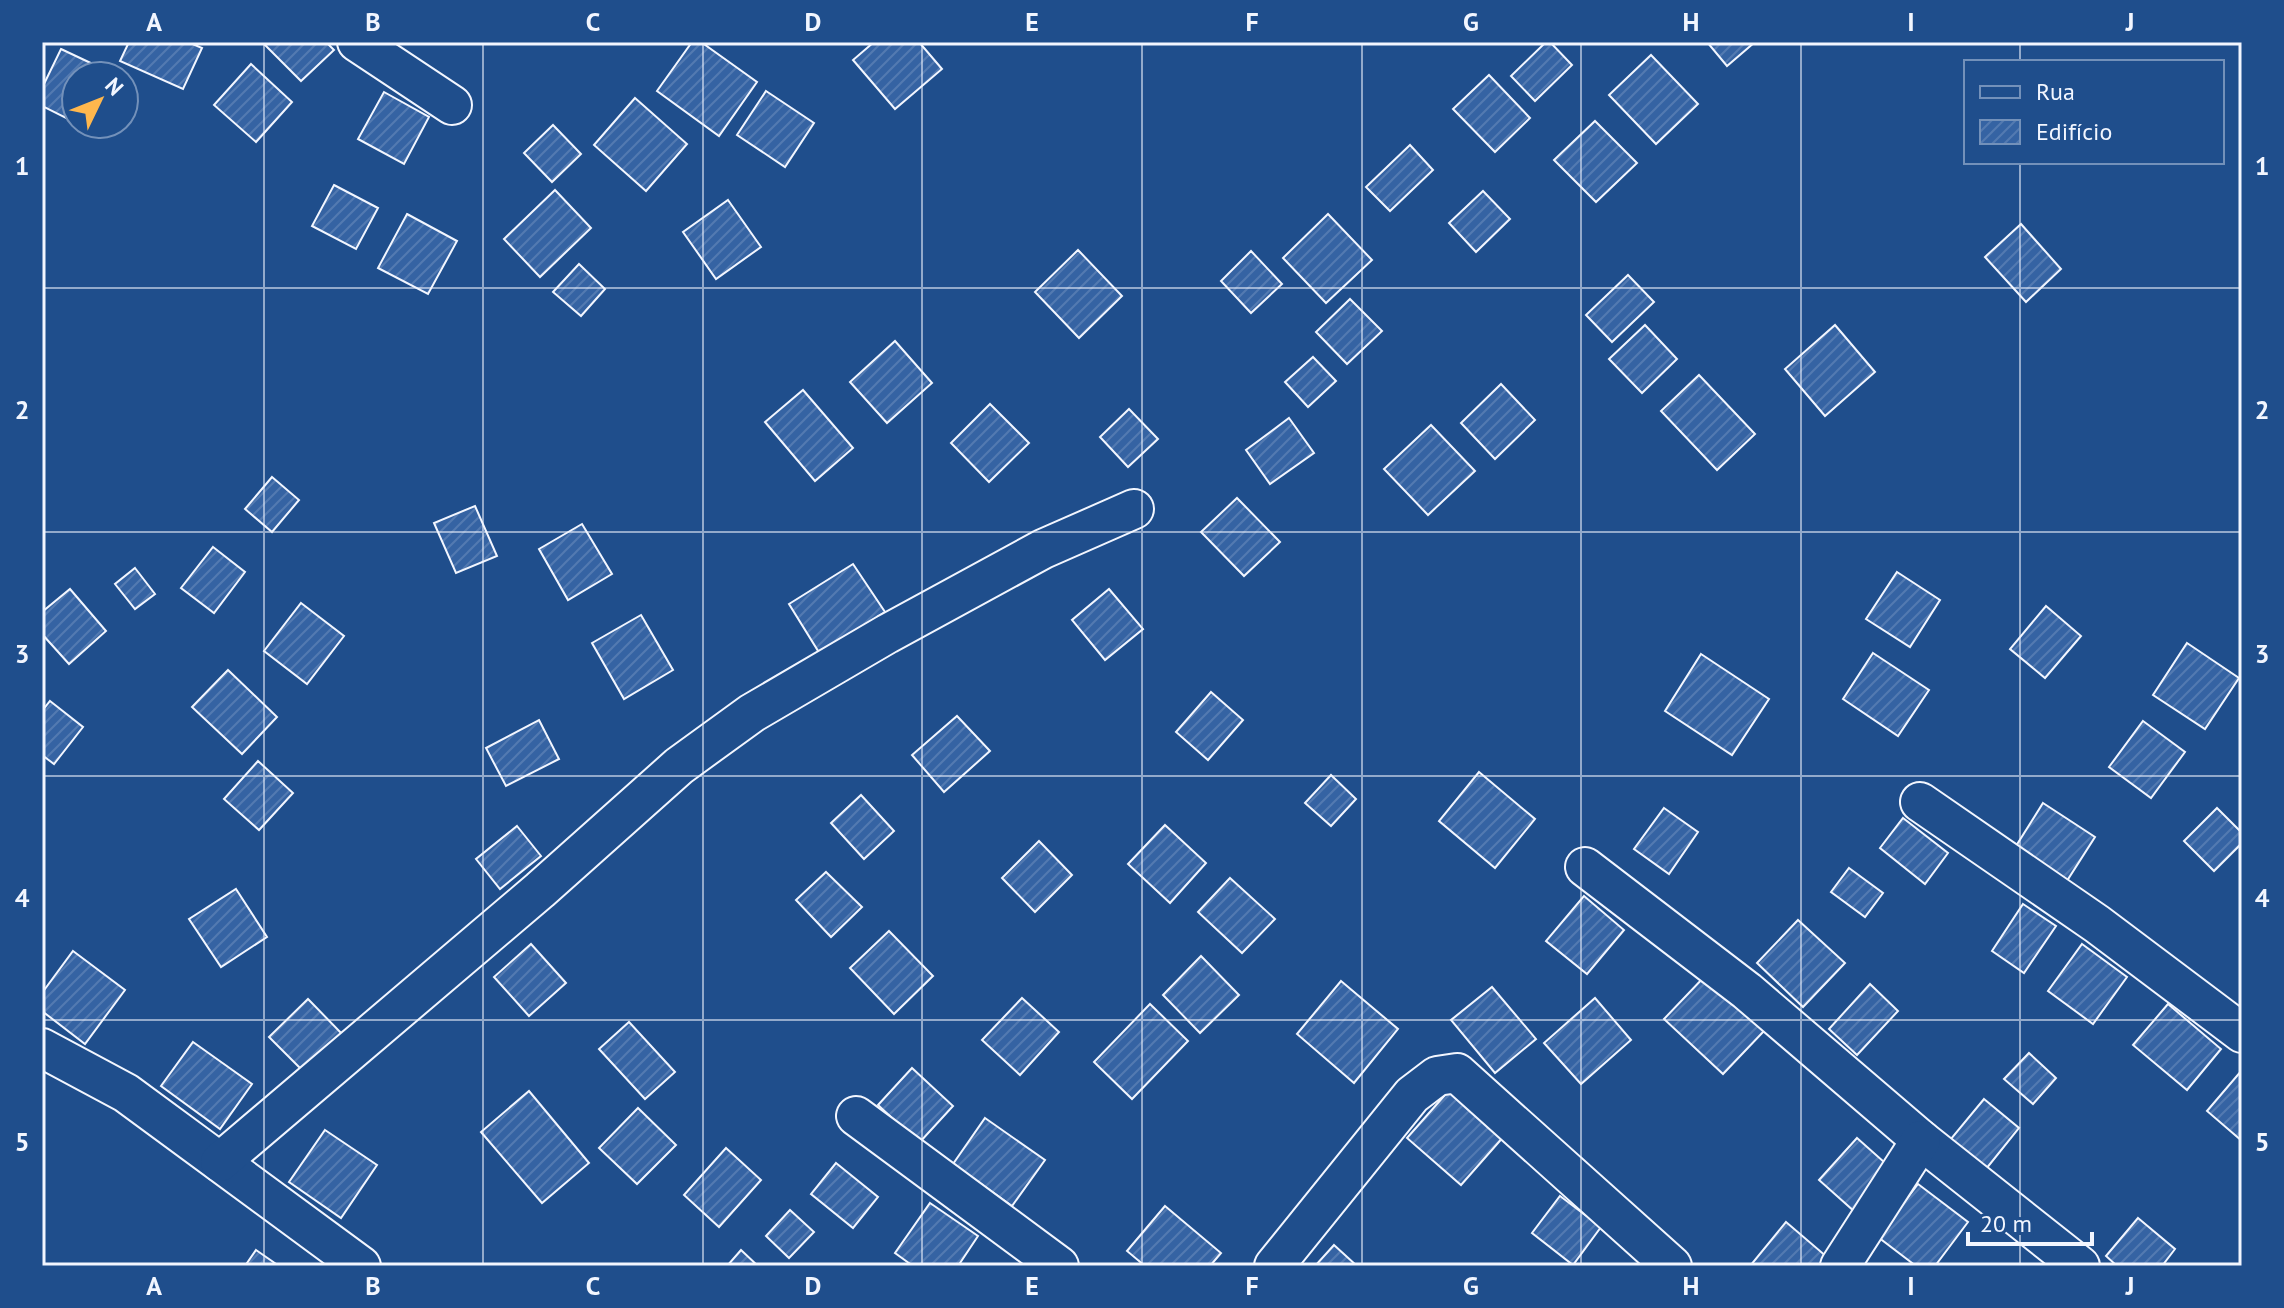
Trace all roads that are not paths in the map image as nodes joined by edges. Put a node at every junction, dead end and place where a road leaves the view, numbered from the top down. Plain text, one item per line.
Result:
1 (357, 42) edge
2 (452, 105) dead end
3 (1134, 509) dead end
4 (1920, 802) dead end
5 (1585, 867) dead end
6 (2242, 1033) edge
7 (42, 1048) edge
8 (856, 1116) dead end
9 (1921, 1140) junction
10 (220, 1162) junction
11 (361, 1266) edge
12 (1059, 1266) edge
13 (1274, 1266) edge
14 (1672, 1266) edge
15 (1840, 1266) edge
16 (2080, 1266) edge

1 - 2 street
3 - 10 street
4 - 6 street
5 - 9 street
7 - 10 street
8 - 12 street
9 - 15 street
9 - 16 street
10 - 11 street
13 - 14 street

